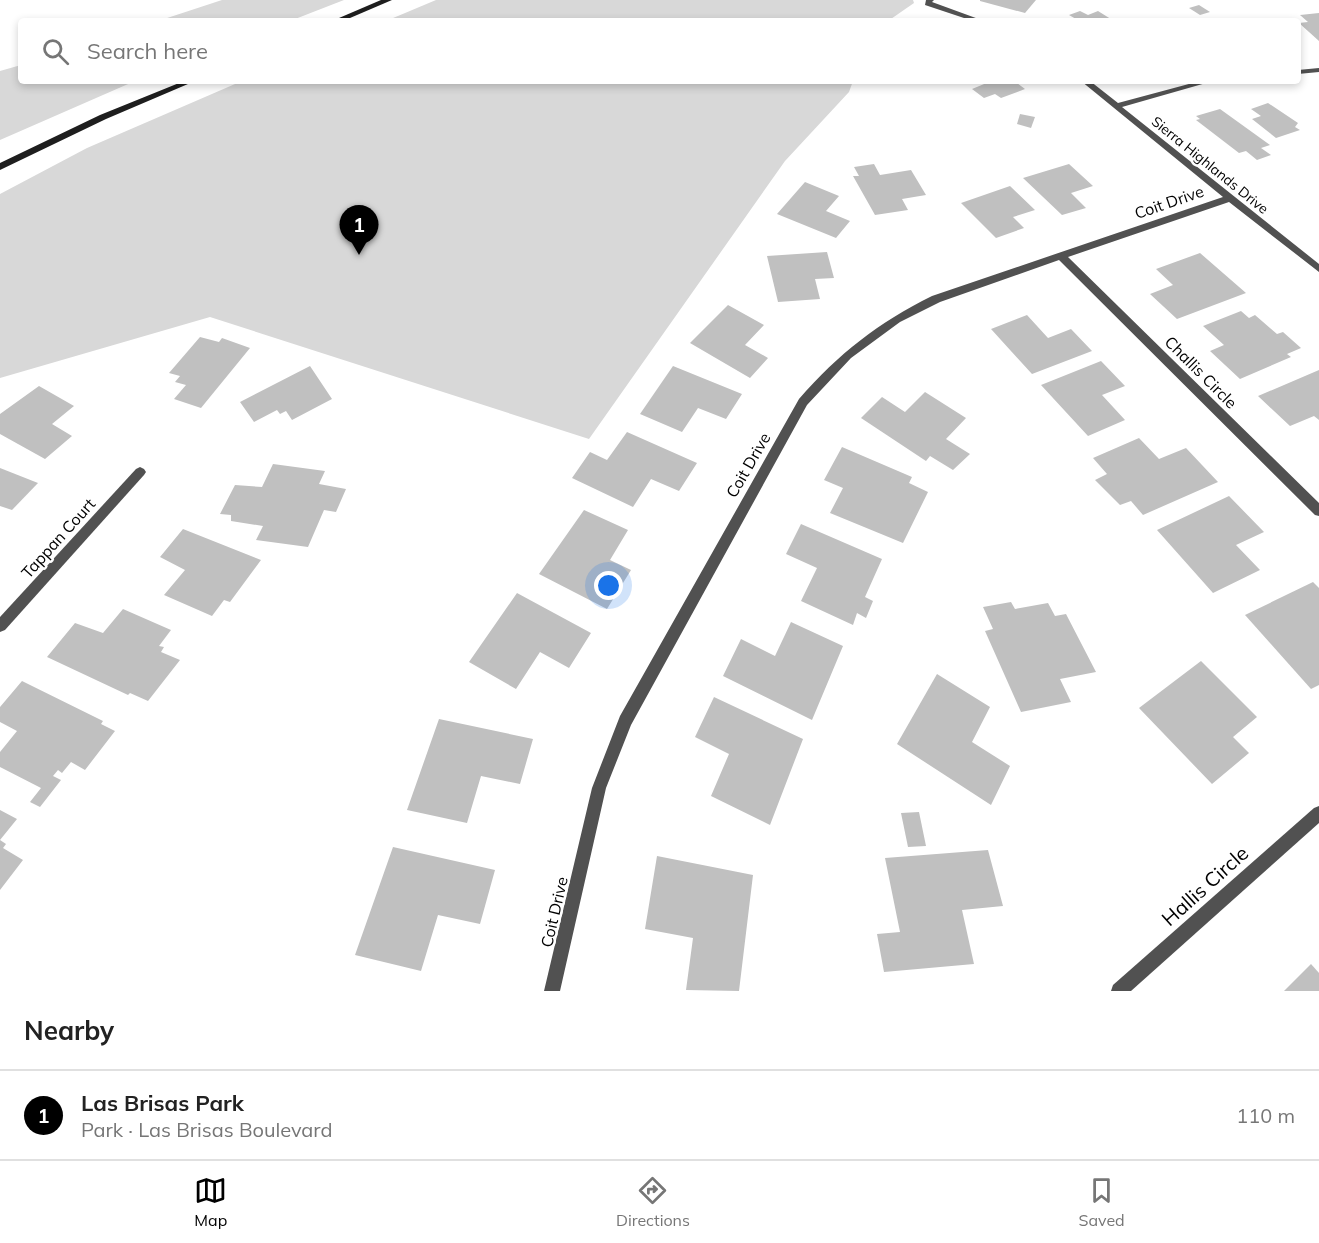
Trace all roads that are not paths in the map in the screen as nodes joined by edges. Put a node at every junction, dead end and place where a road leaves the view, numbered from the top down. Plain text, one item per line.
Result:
1 (388, 0) edge
2 (929, 2) edge
3 (343, 18) edge
4 (972, 18) edge
5 (1319, 70) edge
6 (1301, 72) edge
7 (183, 84) edge
8 (1089, 84) edge
9 (1198, 84) edge
10 (1116, 106) junction
11 (0, 167) edge
12 (1230, 198) junction
13 (1061, 256) junction
14 (1319, 269) edge
15 (140, 472) dead end
16 (1319, 511) edge
17 (0, 626) edge
18 (1319, 813) edge
19 (552, 991) edge
20 (1119, 991) edge

1 - 3 street
2 - 4 street
5 - 6 street
7 - 11 street
8 - 10 street, Sierra Highlands Drive
9 - 10 street
10 - 12 street, Sierra Highlands Drive
12 - 13 street, Coit Drive
12 - 14 street, Sierra Highlands Drive
13 - 16 street, Challis Circle
13 - 19 street, Coit Drive
15 - 17 street, Tappan Court
18 - 20 street, Hallis Circle

